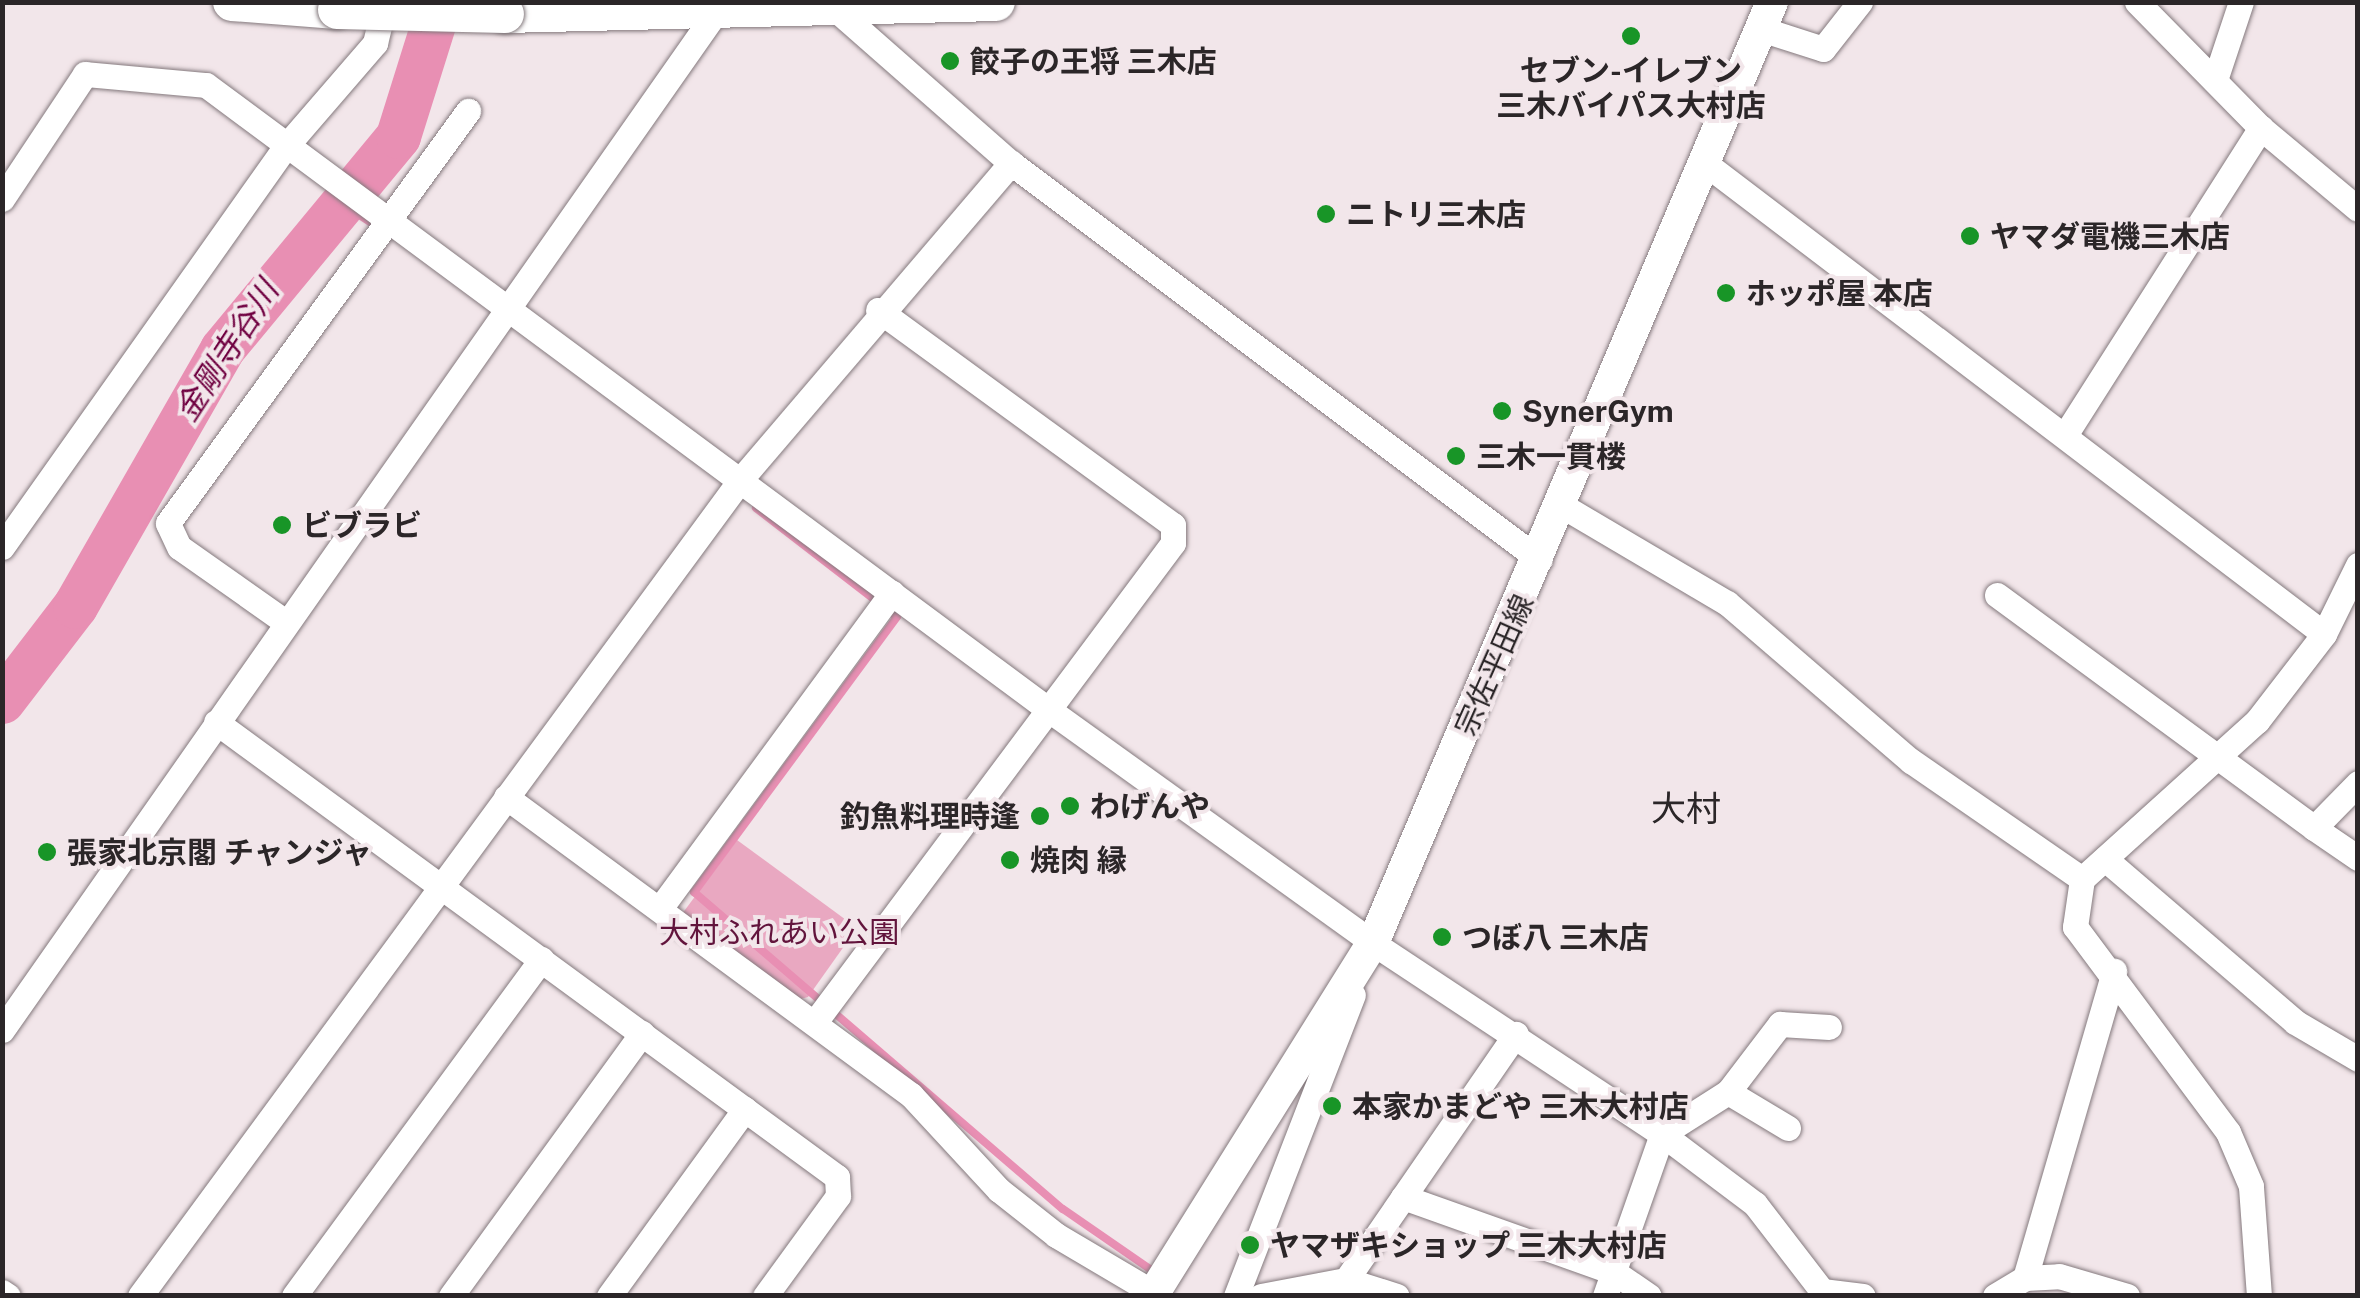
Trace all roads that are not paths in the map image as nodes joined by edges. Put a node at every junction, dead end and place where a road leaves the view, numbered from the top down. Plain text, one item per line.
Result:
1 (232, 2) edge
2 (385, 2) edge
3 (996, 2) edge
4 (1860, 2) edge
5 (2138, 2) edge
6 (2241, 2) edge
7 (718, 8) edge
8 (840, 13) junction
9 (1766, 16) edge
10 (2217, 74) junction
11 (468, 111) dead end
12 (2261, 128) junction
13 (287, 145) junction
14 (1011, 163) junction
15 (1706, 164) junction
16 (2, 199) edge
17 (2358, 209) edge
18 (384, 215) junction
19 (510, 305) junction
20 (878, 310) junction
21 (2067, 432) junction
22 (741, 479) junction
23 (1561, 505) junction
24 (10, 519) edge
25 (2, 547) edge
26 (1540, 560) junction
27 (2358, 565) edge
28 (892, 594) junction
29 (1997, 595) dead end
30 (284, 622) junction
31 (2324, 634) junction
32 (1049, 710) junction
33 (216, 722) junction
34 (2214, 758) junction
35 (2358, 784) edge
36 (506, 798) junction
37 (2314, 828) junction
38 (2358, 858) edge
39 (2104, 859) junction
40 (2082, 879) junction
41 (442, 885) junction
42 (660, 907) junction
43 (1373, 943) junction
44 (542, 959) junction
45 (2114, 971) junction
46 (815, 1022) junction
47 (1829, 1027) dead end
48 (2, 1030) edge
49 (642, 1032) junction
50 (1516, 1034) junction
51 (2358, 1058) edge
52 (1728, 1092) junction
53 (745, 1108) junction
54 (1788, 1128) dead end
55 (1662, 1134) junction
56 (1403, 1197) junction
57 (2025, 1278) junction
58 (1346, 1280) junction
59 (1609, 1284) edge
60 (1822, 1293) edge
61 (1155, 1294) edge
62 (140, 1296) edge
63 (294, 1296) edge
64 (451, 1296) edge
65 (610, 1296) edge
66 (765, 1296) edge
67 (1236, 1296) edge
68 (1261, 1296) edge
69 (1397, 1296) edge
70 (1648, 1296) edge
71 (1863, 1296) edge
72 (1995, 1296) edge
73 (2126, 1296) edge
74 (2259, 1296) edge

1 - 7 highway, bridge
2 - 13 street
3 - 8 highway
4 - 9 street
5 - 10 street
6 - 10 street
7 - 8 highway
7 - 19 street
8 - 14 street
9 - 15 main road, 宗佐平田線
10 - 12 street
11 - 18 street
12 - 17 street
12 - 21 street
13 - 16 street
13 - 18 street
13 - 24 street
14 - 20 street
14 - 26 street
15 - 21 street
15 - 23 main road, 宗佐平田線
18 - 19 street
18 - 30 street
19 - 22 street
19 - 30 street
20 - 22 street
20 - 32 street
21 - 31 street
22 - 28 street
22 - 36 street
23 - 26 main road, 宗佐平田線
23 - 40 street
24 - 25 street
26 - 43 main road, 宗佐平田線
27 - 31 street
28 - 32 street
28 - 42 street
29 - 34 street
30 - 33 street
31 - 34 street
32 - 43 street
32 - 46 street
33 - 41 street
33 - 48 street
34 - 37 street
34 - 39 street
35 - 37 street
36 - 41 street
36 - 42 street
37 - 38 street
39 - 40 street
39 - 51 street
40 - 45 street
41 - 44 street
41 - 62 street
42 - 46 street
43 - 50 street
43 - 61 main road, 宗佐平田線
43 - 67 street
44 - 49 street
44 - 63 street
45 - 57 street
45 - 74 street
46 - 61 street
47 - 52 street
49 - 53 street
49 - 64 street
50 - 55 street
50 - 56 street
52 - 54 street
52 - 55 street
53 - 65 street
53 - 66 street
55 - 59 street
55 - 60 street
56 - 58 street
56 - 59 street
57 - 72 street
57 - 73 street
58 - 68 street
58 - 69 street
59 - 70 street
60 - 71 street

